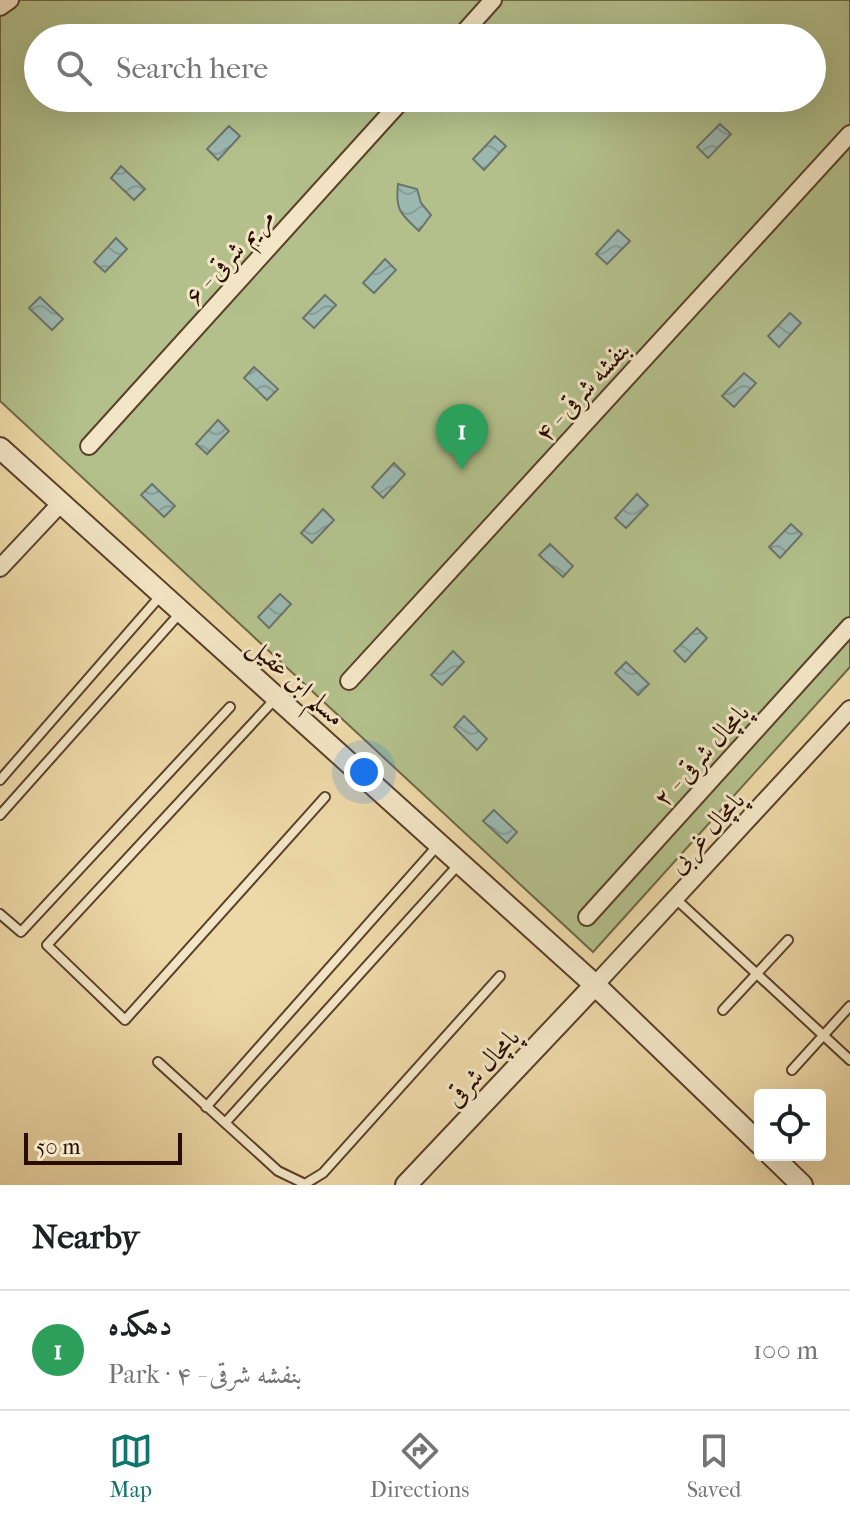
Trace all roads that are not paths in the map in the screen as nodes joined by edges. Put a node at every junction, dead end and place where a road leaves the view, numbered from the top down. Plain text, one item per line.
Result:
1 (10, 0) edge
2 (493, 0) edge
3 (0, 7) edge
4 (472, 24) edge
5 (391, 112) edge
6 (850, 134) edge
7 (89, 446) dead end
8 (0, 448) edge
9 (61, 503) junction
10 (0, 568) edge
11 (162, 594) junction
12 (181, 612) junction
13 (850, 626) edge
14 (349, 681) dead end
15 (276, 698) junction
16 (230, 707) dead end
17 (850, 709) edge
18 (0, 780) edge
19 (325, 797) dead end
20 (0, 815) edge
21 (439, 844) junction
22 (460, 863) junction
23 (677, 900) junction
24 (0, 914) edge
25 (587, 917) dead end
26 (788, 940) dead end
27 (757, 974) junction
28 (500, 976) dead end
29 (595, 985) junction
30 (850, 1006) edge
31 (723, 1010) dead end
32 (824, 1035) junction
33 (850, 1060) edge
34 (158, 1062) dead end
35 (792, 1070) dead end
36 (206, 1107) junction
37 (225, 1123) junction
38 (754, 1138) edge
39 (777, 1161) edge
40 (406, 1185) edge
41 (802, 1185) edge

1 - 3 street
2 - 4 street
5 - 7 street, مریم شرقی - ۶
6 - 14 street, بنفشه شرقی - ۴
8 - 9 street, مسلم ابن عقیل
9 - 10 street
9 - 11 street, مسلم ابن عقیل
11 - 12 street, مسلم ابن عقیل
11 - 18 lane
12 - 15 street, مسلم ابن عقیل
12 - 20 lane
13 - 25 street, پامچال شرقی - ۲
15 - 19 lane
15 - 21 street, مسلم ابن عقیل
16 - 24 lane
17 - 23 street, پامچال غربی
21 - 22 street, مسلم ابن عقیل
21 - 36 lane
22 - 29 street, مسلم ابن عقیل
22 - 37 lane
23 - 27 lane
23 - 29 street, پامچال غربی
26 - 27 lane
27 - 31 lane
27 - 32 lane
28 - 37 lane
29 - 38 street, مسلم ابن عقیل
29 - 40 street, پامچال شرقی
30 - 32 lane
32 - 33 lane
32 - 35 lane
34 - 36 lane
36 - 37 lane
39 - 41 street

